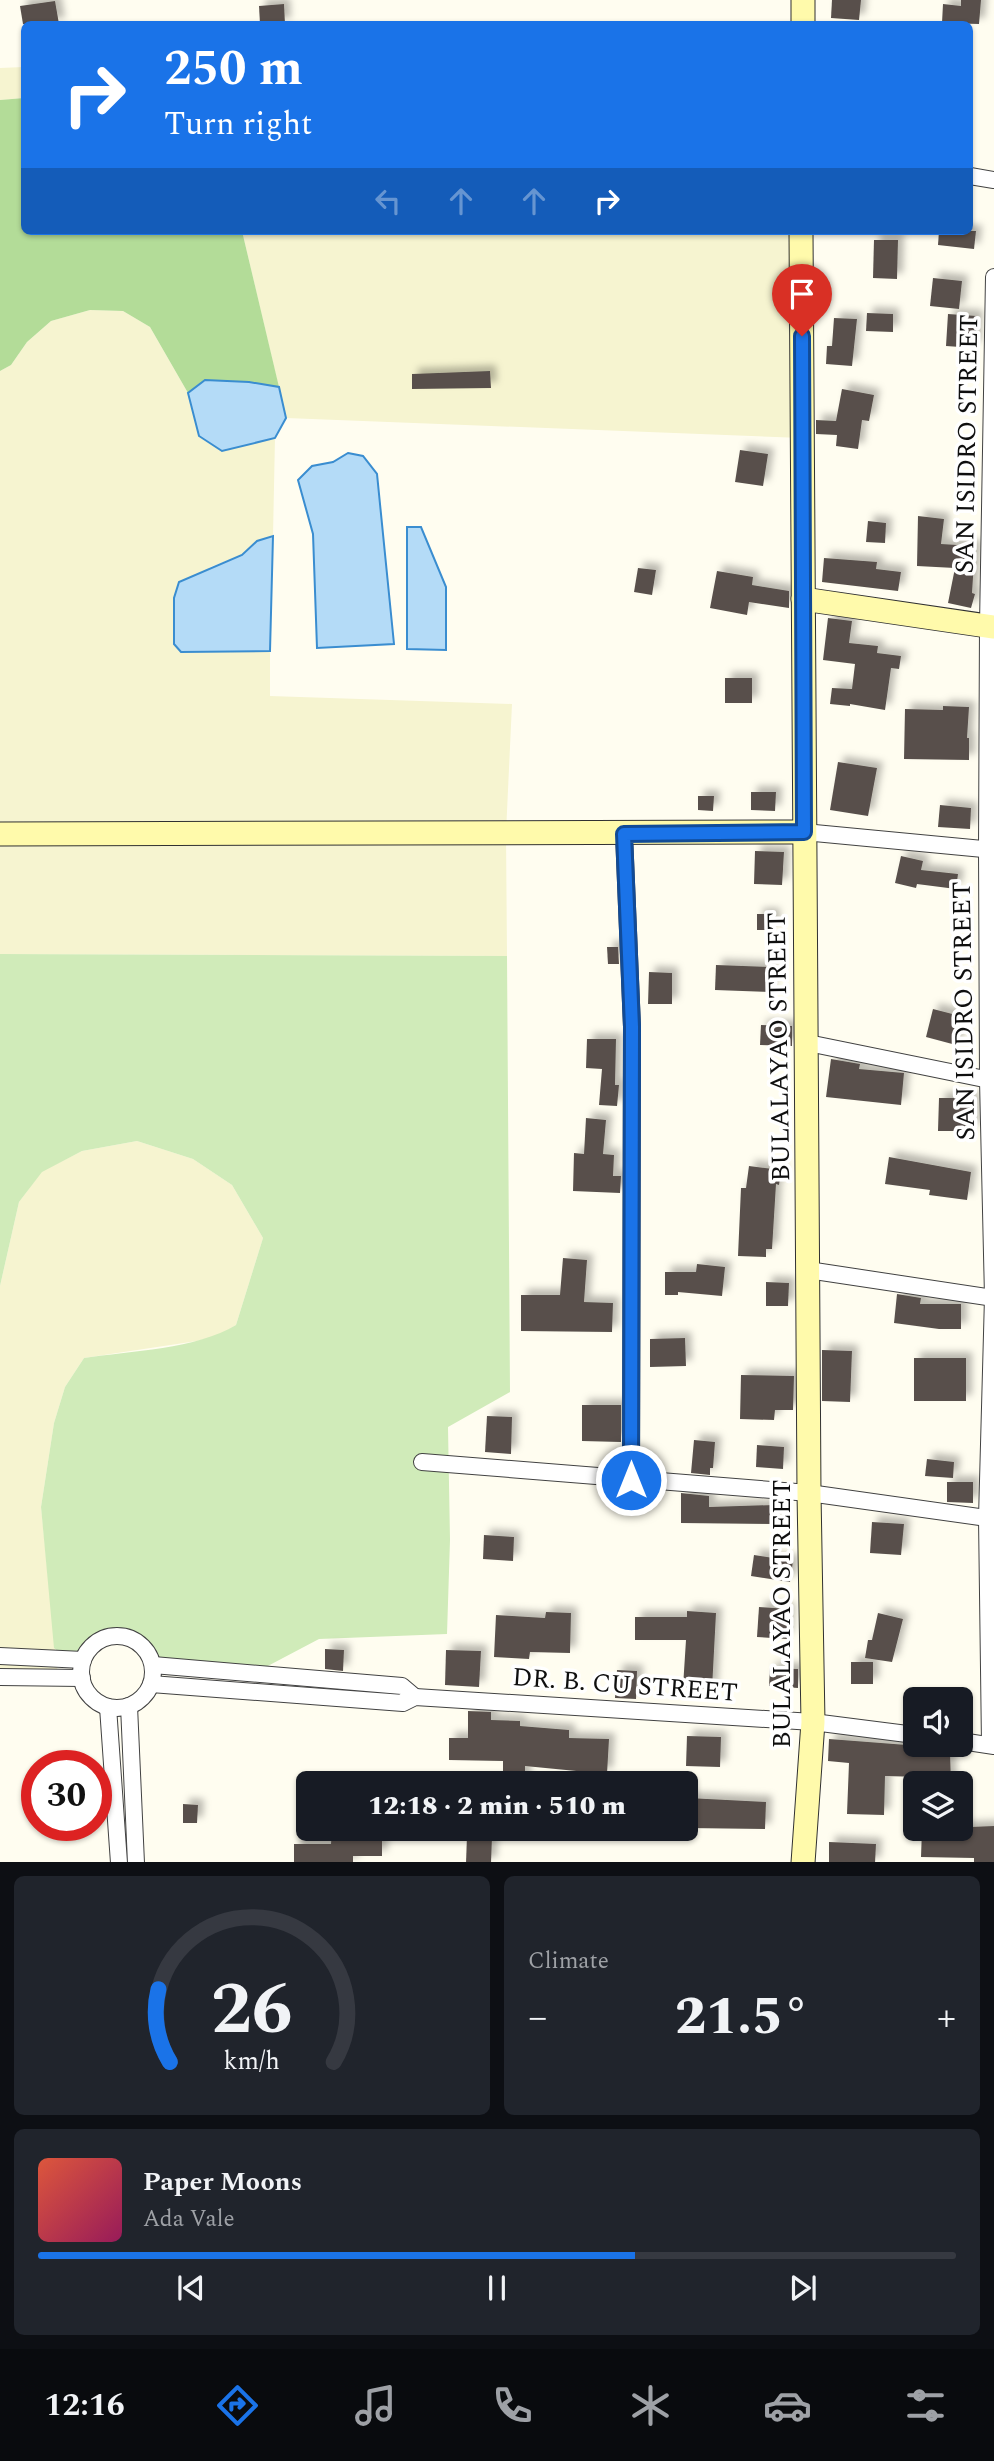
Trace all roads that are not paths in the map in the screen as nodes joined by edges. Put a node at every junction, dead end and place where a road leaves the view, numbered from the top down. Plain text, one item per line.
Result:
1 (803, 0) edge
2 (803, 21) edge
3 (973, 176) edge
4 (994, 180) edge
5 (802, 235) edge
6 (994, 277) edge
7 (803, 599) junction
8 (991, 626) edge
9 (804, 832) junction
10 (0, 834) edge
11 (624, 834) junction
12 (990, 849) edge
13 (808, 1043) junction
14 (991, 1081) edge
15 (808, 1270) junction
16 (993, 1297) edge
17 (422, 1462) dead end
18 (631, 1480) junction
19 (809, 1493) junction
20 (991, 1519) edge
21 (0, 1656) edge
22 (83, 1660) junction
23 (153, 1665) junction
24 (0, 1677) edge
25 (82, 1678) junction
26 (152, 1684) junction
27 (415, 1697) junction
28 (130, 1706) junction
29 (108, 1707) junction
30 (813, 1722) junction
31 (903, 1733) edge
32 (973, 1743) edge
33 (992, 1745) edge
34 (119, 1862) edge
35 (136, 1862) edge
36 (803, 1862) edge

1 - 2 street
3 - 4 street
5 - 7 street, BULALAYAO STREET
6 - 8 street, SAN ISIDRO STREET
7 - 8 street
7 - 9 street, BULALAYAO STREET
8 - 12 street, SAN ISIDRO STREET
9 - 11 street
9 - 12 street
9 - 13 street, BULALAYAO STREET
10 - 11 street
11 - 18 street
12 - 14 street, SAN ISIDRO STREET
13 - 14 street
13 - 15 street, BULALAYAO STREET
14 - 16 street, SAN ISIDRO STREET
15 - 16 street
15 - 19 street, BULALAYAO STREET
16 - 20 street, SAN ISIDRO STREET
17 - 18 street
18 - 19 street
19 - 20 street
19 - 30 street, BULALAYAO STREET
20 - 33 street, SAN ISIDRO STREET
21 - 22 street
22 - 23 street
22 - 25 street
23 - 26 street
23 - 27 street, DR. B. CU STREET
24 - 25 street
25 - 29 street
26 - 27 street, DR. B. CU STREET
26 - 28 street
27 - 30 street, DR. B. CU STREET
28 - 29 street
28 - 35 street
29 - 34 street
30 - 31 street, DR. B. CU STREET
30 - 36 street, BULALAYAO STREET
32 - 33 street

